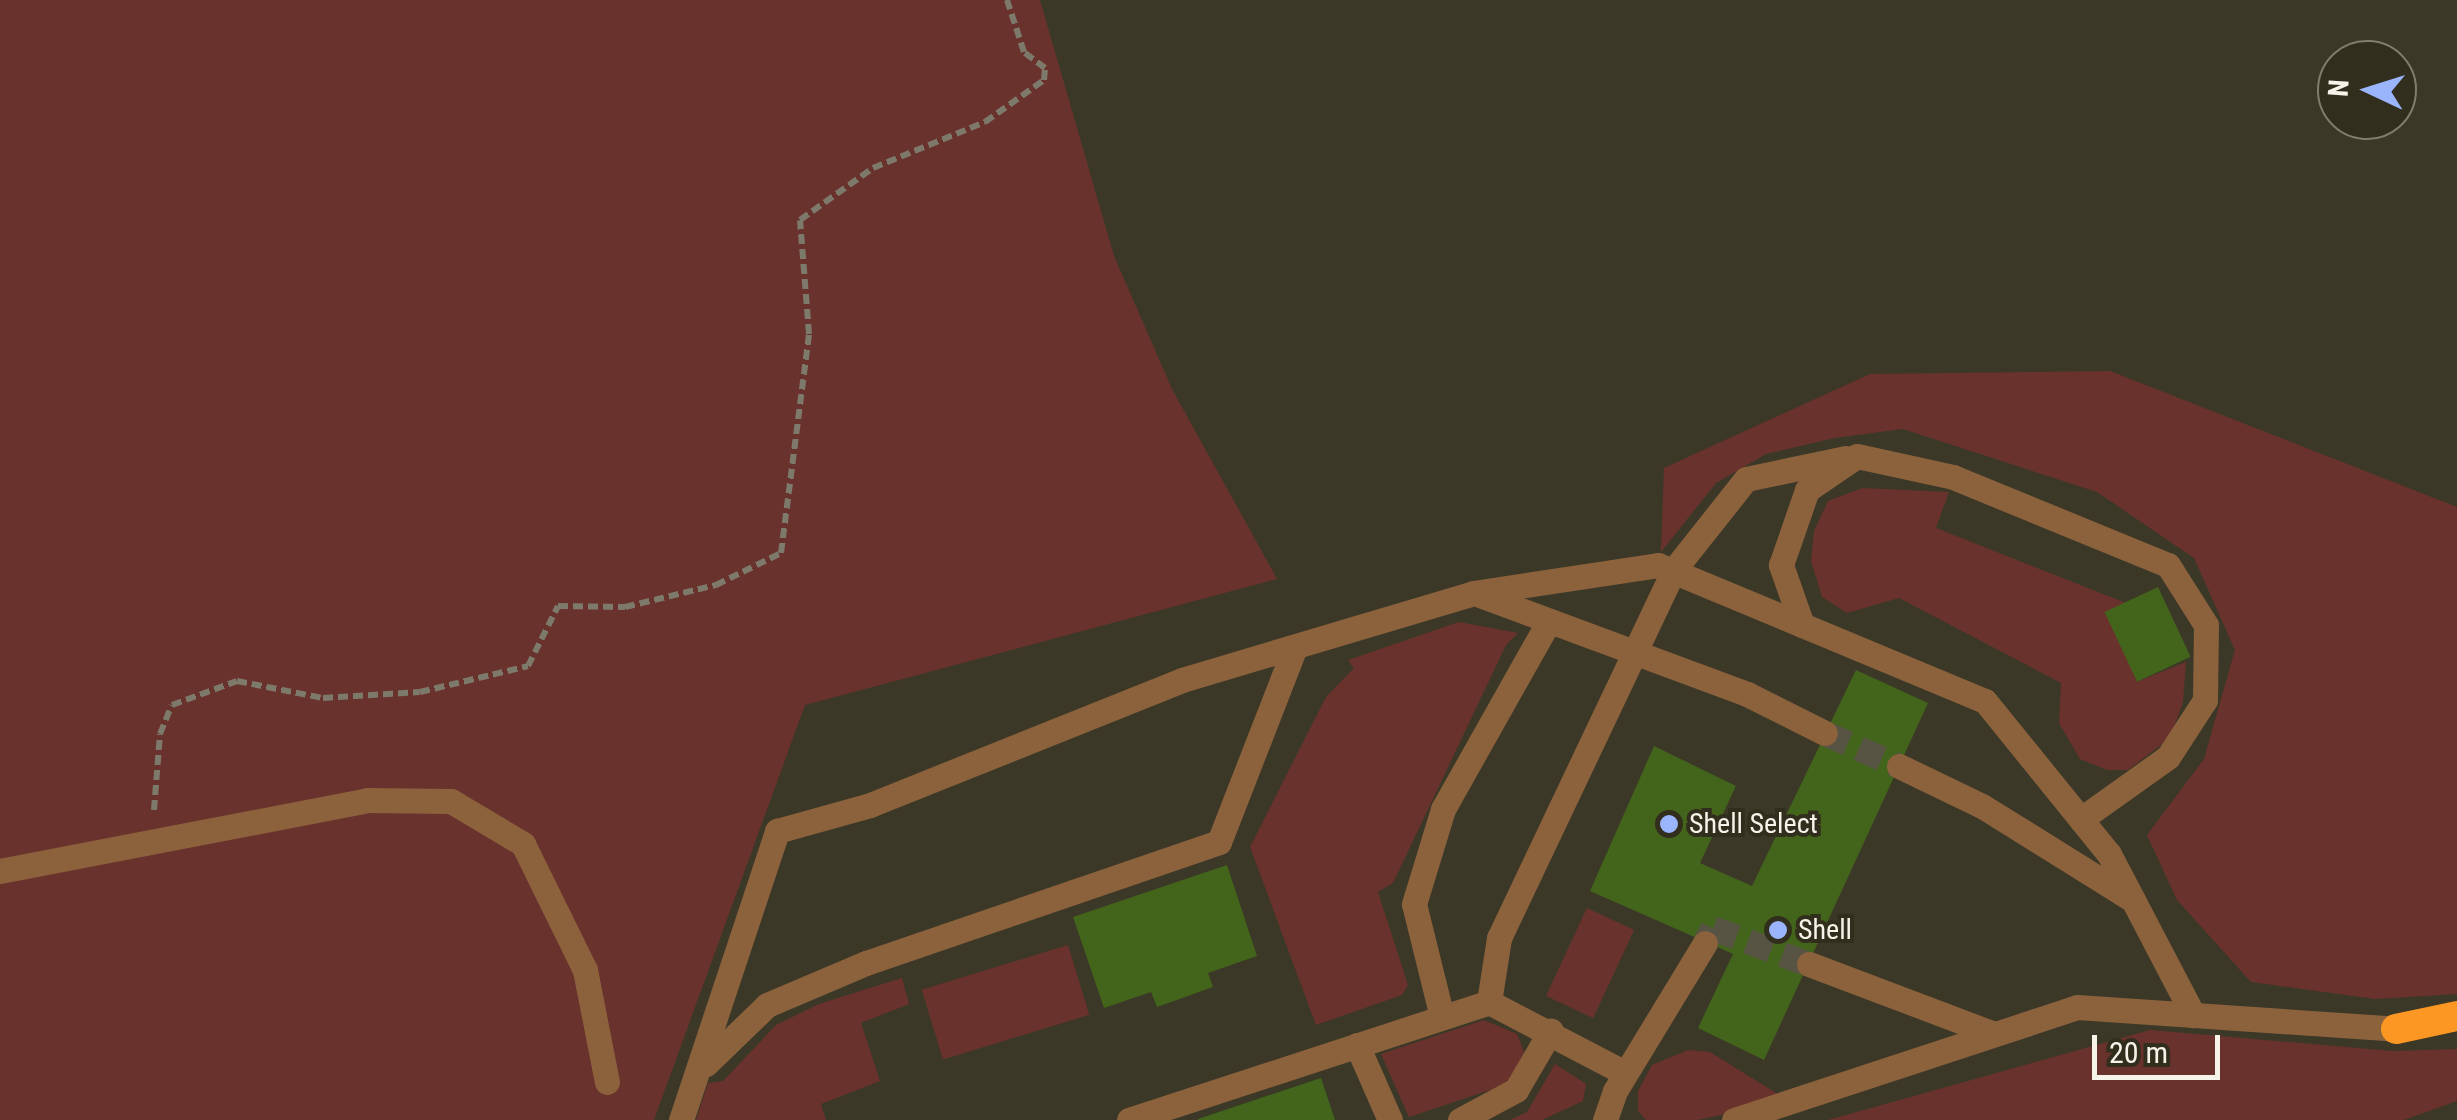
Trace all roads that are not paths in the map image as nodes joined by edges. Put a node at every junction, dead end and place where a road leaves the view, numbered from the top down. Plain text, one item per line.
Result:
1 (1857, 456) junction
2 (1673, 571) junction
3 (1473, 593) junction
4 (1549, 621) junction
5 (1802, 625) junction
6 (1295, 647) junction
7 (1634, 652) junction
8 (1825, 733) tunnel mouth
9 (1900, 766) tunnel mouth
10 (2081, 819) junction
11 (0, 870) edge
12 (2133, 900) junction
13 (1705, 943) dead end
14 (1809, 964) tunnel mouth
15 (1489, 1002) junction
16 (2192, 1014) junction
17 (2457, 1016) edge
18 (1442, 1017) junction
19 (2396, 1029) joint
20 (1552, 1030) junction
21 (1994, 1034) junction
22 (1358, 1045) junction
23 (703, 1067) junction
24 (1625, 1073) junction
25 (607, 1082) dead end
26 (681, 1120) edge
27 (1128, 1120) edge
28 (1390, 1120) edge
29 (1460, 1120) edge
30 (1604, 1120) edge
31 (1734, 1120) edge

1 - 2 street
1 - 5 street
1 - 10 street
2 - 3 street
2 - 5 street
2 - 7 street
3 - 4 street
3 - 6 street
4 - 7 street
4 - 18 street
5 - 10 street
6 - 23 street
6 - 23 street
7 - 8 street
7 - 15 street
9 - 12 street
10 - 12 street
11 - 25 street
12 - 16 street
13 - 24 street
14 - 21 street
15 - 18 street
15 - 20 street
16 - 19 street
16 - 21 street
17 - 19 highway
18 - 22 street
20 - 24 street
20 - 29 street
21 - 31 street
22 - 27 street
22 - 28 street
23 - 26 street
24 - 30 street

